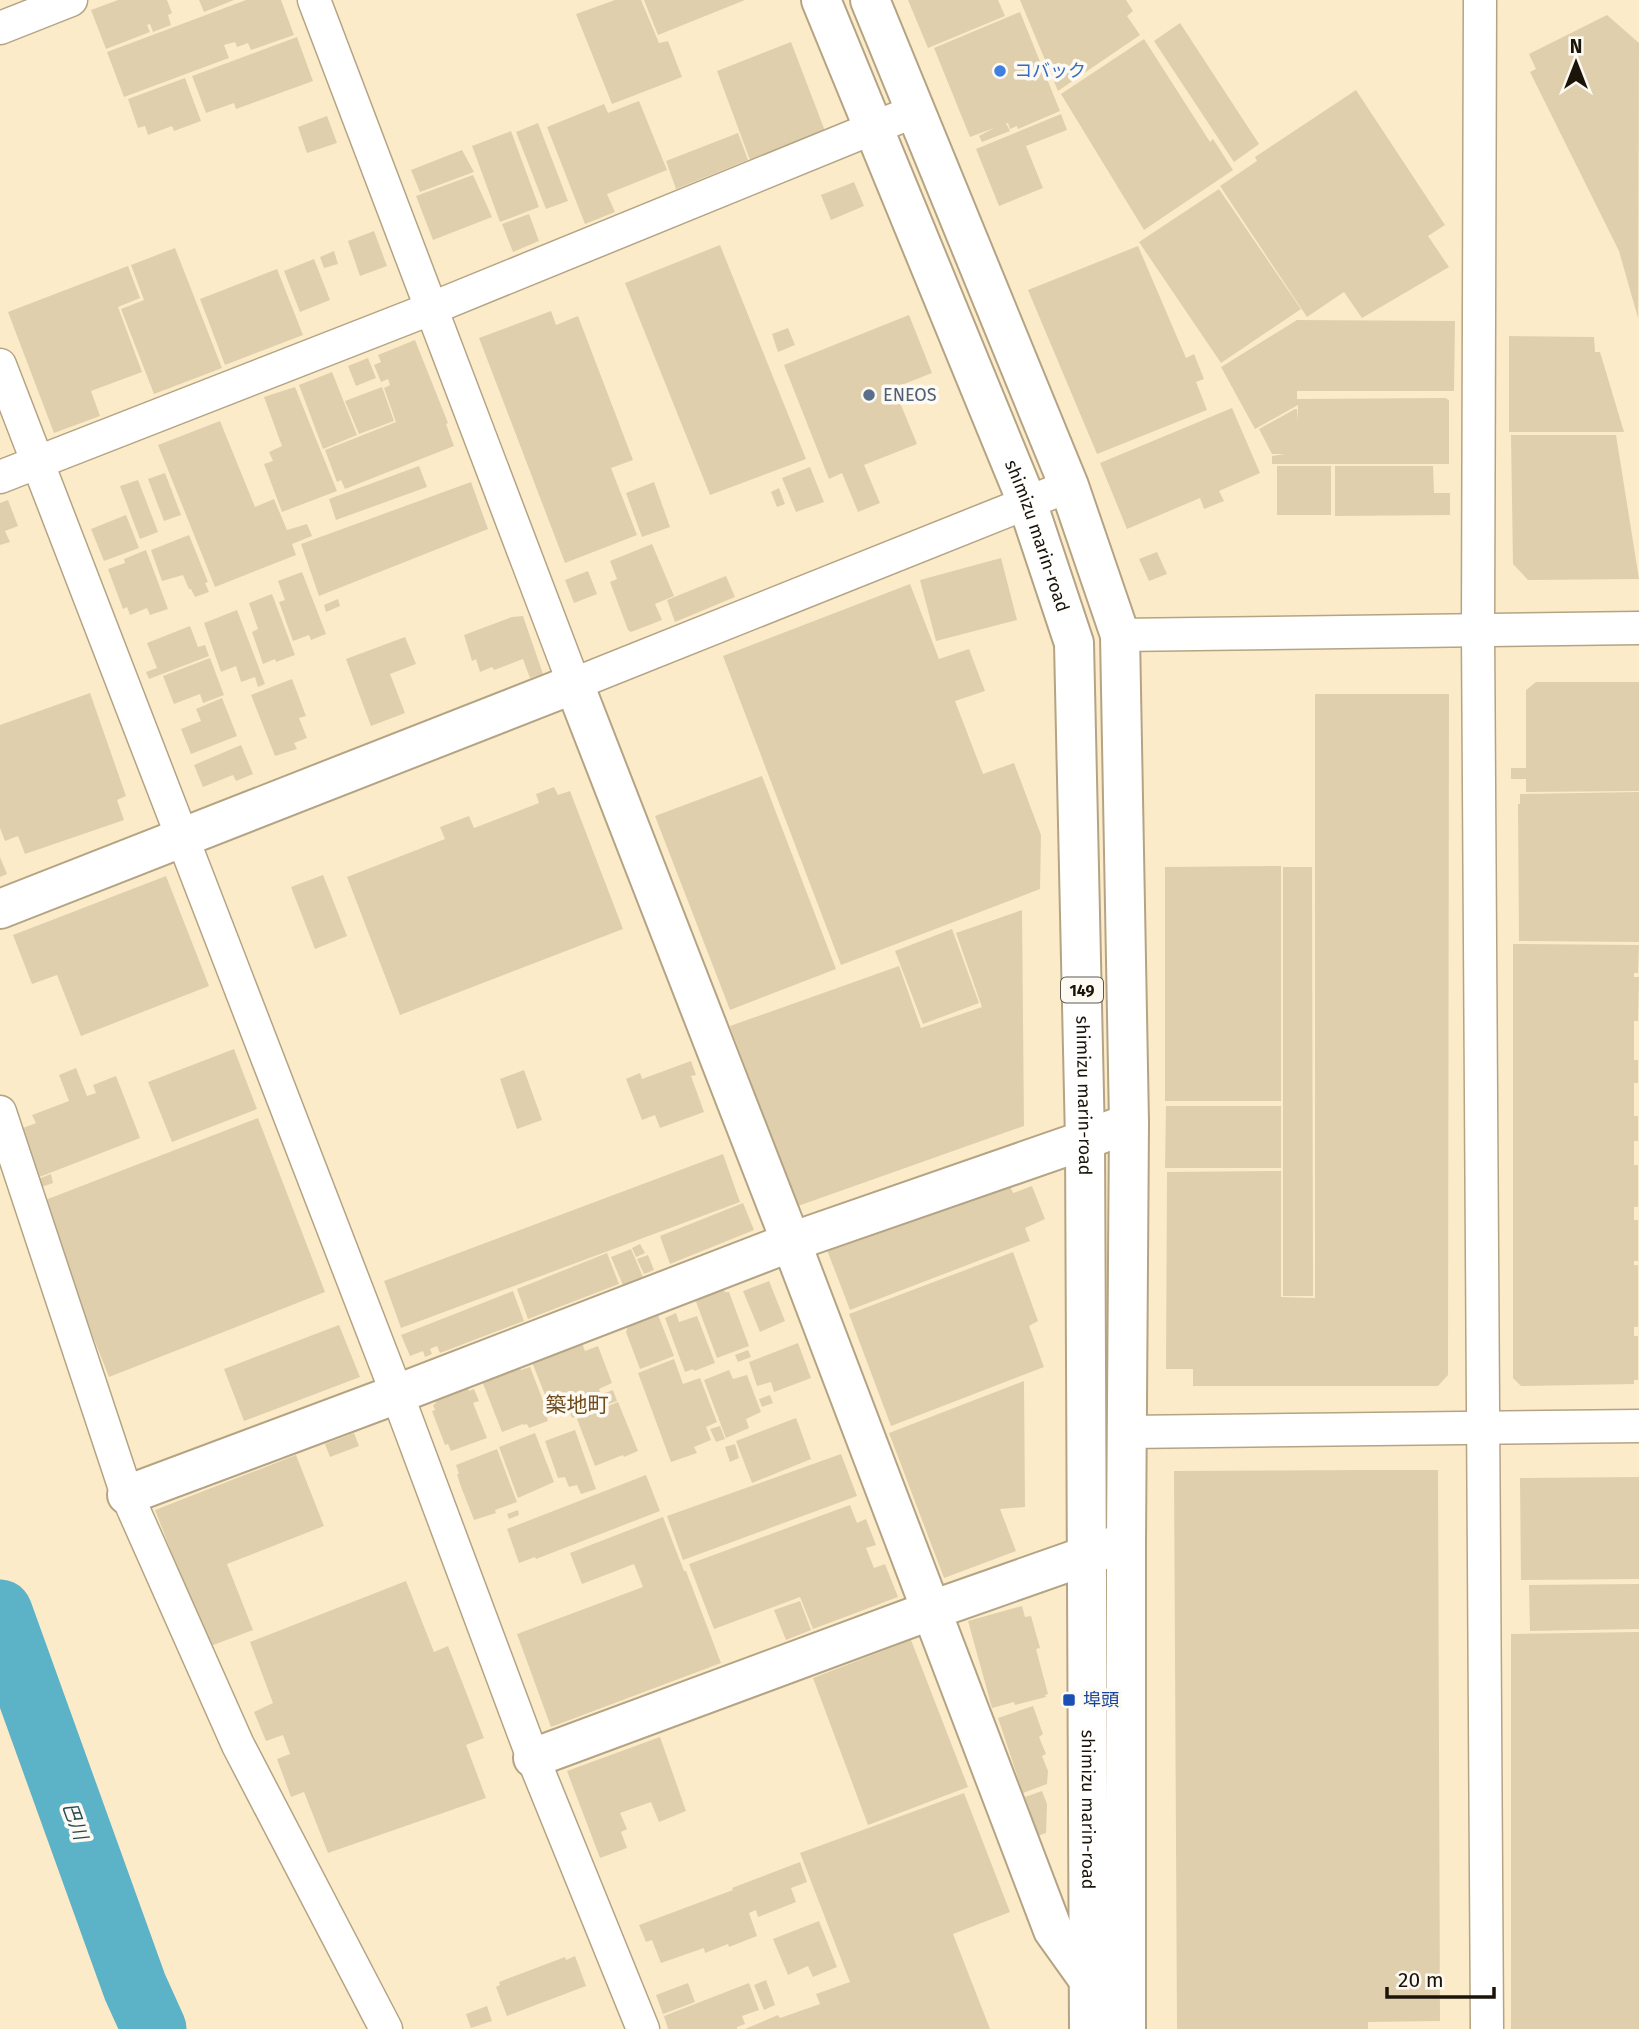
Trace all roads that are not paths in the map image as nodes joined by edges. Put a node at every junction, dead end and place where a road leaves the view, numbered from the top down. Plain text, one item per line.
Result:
1 (71, 0) edge
2 (314, 0) edge
3 (821, 0) edge
4 (870, 0) edge
5 (1480, 0) edge
6 (0, 28) edge
7 (915, 111) junction
8 (873, 128) junction
9 (430, 309) junction
10 (0, 365) edge
11 (38, 462) junction
12 (0, 477) edge
13 (1069, 486) junction
14 (1027, 502) junction
15 (1639, 628) edge
16 (1478, 630) junction
17 (1120, 635) junction
18 (574, 684) junction
19 (184, 838) junction
20 (0, 909) edge
21 (0, 1112) edge
22 (1129, 1123) junction
23 (1085, 1140) junction
24 (791, 1242) junction
25 (397, 1394) junction
26 (1639, 1426) edge
27 (1484, 1427) junction
28 (1127, 1432) junction
29 (127, 1495) junction
30 (1126, 1542) junction
31 (1086, 1556) junction
32 (932, 1610) junction
33 (533, 1758) junction
34 (1088, 1979) junction
35 (1126, 1979) junction
36 (386, 2029) edge
37 (643, 2029) edge
38 (1089, 2029) edge
39 (1126, 2029) edge
40 (1487, 2029) edge

1 - 6 street
2 - 9 street
3 - 8 main road, shimizu marin-road / 149
4 - 7 main road, 149
5 - 16 street
7 - 8 street
7 - 13 main road, 149
8 - 9 street
8 - 14 main road, shimizu marin-road / 149
9 - 11 street
9 - 18 street
10 - 11 street
11 - 12 street
11 - 19 street
13 - 14 street
13 - 17 main road, 149
14 - 18 street
14 - 23 main road, shimizu marin-road / 149
15 - 16 street
16 - 17 street
16 - 27 street
17 - 22 main road, 149
18 - 19 main road
18 - 24 main road
19 - 20 main road
19 - 25 street
21 - 29 street
22 - 23 main road
22 - 28 main road, 149
23 - 24 main road
23 - 31 main road, shimizu marin-road / 149
24 - 25 main road
24 - 32 main road
25 - 29 main road
25 - 33 street
26 - 27 street
27 - 28 street
27 - 40 street
28 - 30 main road, 149
29 - 36 street
30 - 31 main road
30 - 35 main road, 149
31 - 32 main road
31 - 34 main road, shimizu marin-road / 149
32 - 33 main road
32 - 34 main road
33 - 37 street
34 - 35 main road
34 - 38 main road, shimizu marin-road / 149
35 - 39 main road, 149

